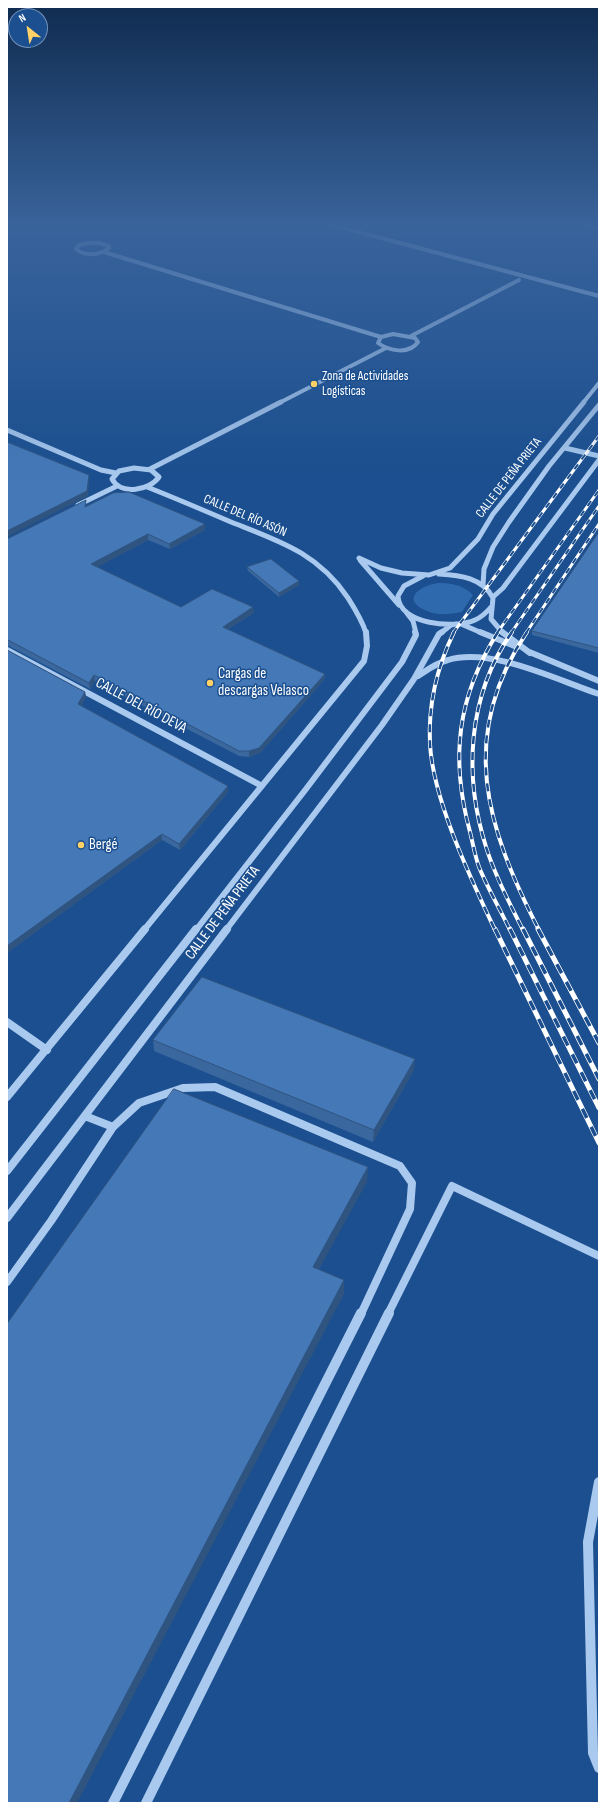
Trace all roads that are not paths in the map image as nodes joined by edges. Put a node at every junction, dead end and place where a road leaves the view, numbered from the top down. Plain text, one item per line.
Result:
1 (288, 308) edge
2 (464, 308) edge
3 (411, 336) junction
4 (381, 337) junction
5 (386, 348) junction
6 (599, 383) edge
7 (599, 405) edge
8 (7, 430) edge
9 (565, 448) junction
10 (599, 456) edge
11 (599, 460) edge
12 (150, 469) junction
13 (116, 473) junction
14 (117, 486) junction
15 (147, 487) junction
16 (71, 509) edge
17 (429, 575) junction
18 (483, 586) junction
19 (492, 598) junction
20 (492, 606) junction
21 (404, 609) junction
22 (457, 624) junction
23 (7, 650) edge
24 (530, 653) junction
25 (414, 679) junction
26 (599, 681) edge
27 (599, 694) edge
28 (262, 786) junction
29 (7, 1022) edge
30 (47, 1050) junction
31 (7, 1098) edge
32 (85, 1116) junction
33 (113, 1127) junction
34 (7, 1171) edge
35 (7, 1218) edge
36 (599, 1256) edge
37 (7, 1282) edge
38 (599, 1482) edge
39 (599, 1768) edge
40 (113, 1803) edge
41 (146, 1803) edge

1 - 4 street
2 - 3 street
3 - 4 street
3 - 5 street
4 - 5 street
5 - 12 street
6 - 17 street, CALLE DE PEÑA PRIETA
7 - 9 street, CALLE DE PEÑA PRIETA
8 - 13 street
9 - 10 street
9 - 18 street, CALLE DE PEÑA PRIETA
11 - 19 street
12 - 13 street
12 - 15 street
13 - 14 street
14 - 15 street
14 - 16 street
15 - 28 street, CALLE DEL RÍO ASÓN
17 - 18 street
17 - 21 street, CALLE DE PEÑA PRIETA
17 - 21 street
18 - 19 street
19 - 20 street
20 - 22 street
20 - 24 street
21 - 22 street
21 - 34 street, CALLE DE PEÑA PRIETA
22 - 24 street
22 - 25 street, CALLE DE PEÑA PRIETA
23 - 28 street, CALLE DEL RÍO DEVA
24 - 26 street
25 - 27 street
25 - 32 street, CALLE DE PEÑA PRIETA
28 - 30 street
29 - 30 street
30 - 31 street
32 - 33 street
32 - 35 street, CALLE DE PEÑA PRIETA
33 - 37 street
33 - 40 street
36 - 41 street
38 - 39 street

